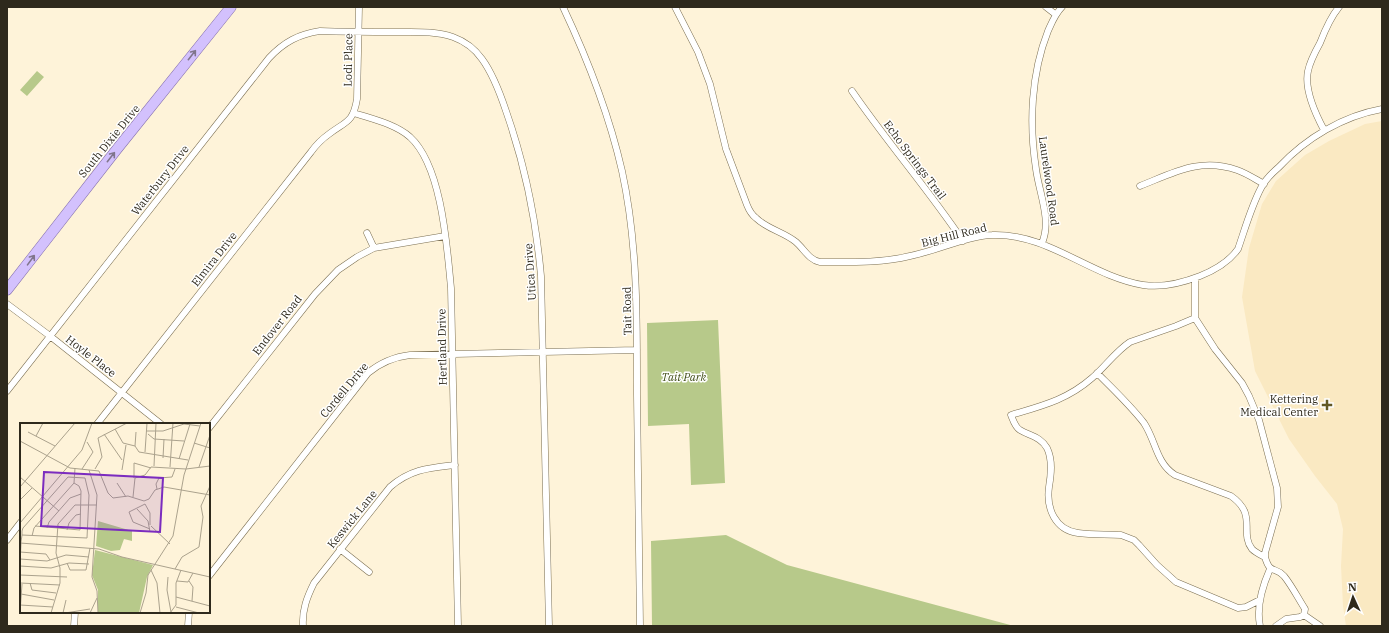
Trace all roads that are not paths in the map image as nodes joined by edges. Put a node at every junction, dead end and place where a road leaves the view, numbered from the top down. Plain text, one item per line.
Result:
1 (231, 7) edge
2 (359, 7) edge
3 (563, 7) edge
4 (675, 7) edge
5 (1046, 7) edge
6 (1062, 7) edge
7 (1339, 7) edge
8 (1055, 14) junction
9 (359, 32) junction
10 (852, 91) dead end
11 (1382, 109) edge
12 (354, 113) junction
13 (1324, 130) junction
14 (1264, 184) junction
15 (1140, 186) dead end
16 (367, 233) dead end
17 (445, 236) junction
18 (963, 241) junction
19 (1042, 243) junction
20 (374, 248) junction
21 (1195, 278) junction
22 (7, 290) edge
23 (7, 304) edge
24 (1195, 318) junction
25 (50, 336) junction
26 (637, 350) junction
27 (543, 353) junction
28 (452, 355) junction
29 (1097, 373) junction
30 (7, 391) edge
31 (122, 393) junction
32 (98, 423) edge
33 (160, 423) edge
34 (210, 427) edge
35 (455, 465) junction
36 (20, 523) edge
37 (7, 540) edge
38 (340, 549) junction
39 (1265, 557) junction
40 (1270, 569) junction
41 (369, 572) dead end
42 (210, 575) edge
43 (1260, 600) junction
44 (76, 613) edge
45 (189, 613) edge
46 (1304, 615) junction
47 (74, 626) edge
48 (188, 626) edge
49 (303, 626) edge
50 (458, 626) edge
51 (549, 626) edge
52 (640, 626) edge
53 (1260, 626) edge
54 (1276, 626) edge
55 (1320, 626) edge

22 -> 1 main road, South Dixie Drive
2 - 9 street, Lodi Place
3 - 26 street, Tait Road
4 - 18 street, Big Hill Road
5 - 8 street
6 - 8 street, Laurelwood Road
7 - 13 street
8 - 19 street, Laurelwood Road
9 - 12 street, Lodi Place
9 - 25 street, Waterbury Drive
9 - 27 street, Utica Drive
10 - 18 street, Echo Springs Trail
11 - 13 street, Big Hill Road
12 - 17 street, Hertland Drive
12 - 31 street, Elmira Drive
13 - 14 street, Big Hill Road
14 - 15 street
14 - 21 street, Big Hill Road
16 - 20 street
17 - 20 street, Endover Road
17 - 28 street, Hertland Drive
18 - 19 street, Big Hill Road
19 - 21 street, Big Hill Road
20 - 34 street, Endover Road
21 - 24 street
23 - 25 street, Hoyle Place
24 - 29 street
24 - 39 street
25 - 30 street, Waterbury Drive
25 - 31 street, Hoyle Place
26 - 27 street, Cordell Drive
26 - 52 street, Tait Road
27 - 28 street, Cordell Drive
27 - 51 street, Utica Drive
28 - 35 street, Hertland Drive
28 - 42 street, Cordell Drive
29 - 39 street
29 - 43 street
31 - 32 street, Elmira Drive
31 - 33 street, Hoyle Place
35 - 38 street, Keswick Lane
35 - 50 street, Hertland Drive
36 - 37 street
38 - 41 street
38 - 49 street, Keswick Lane
39 - 40 street
40 - 43 street
40 - 46 street
43 - 53 street
44 - 47 street
45 - 48 street
46 - 54 street
46 - 55 street

